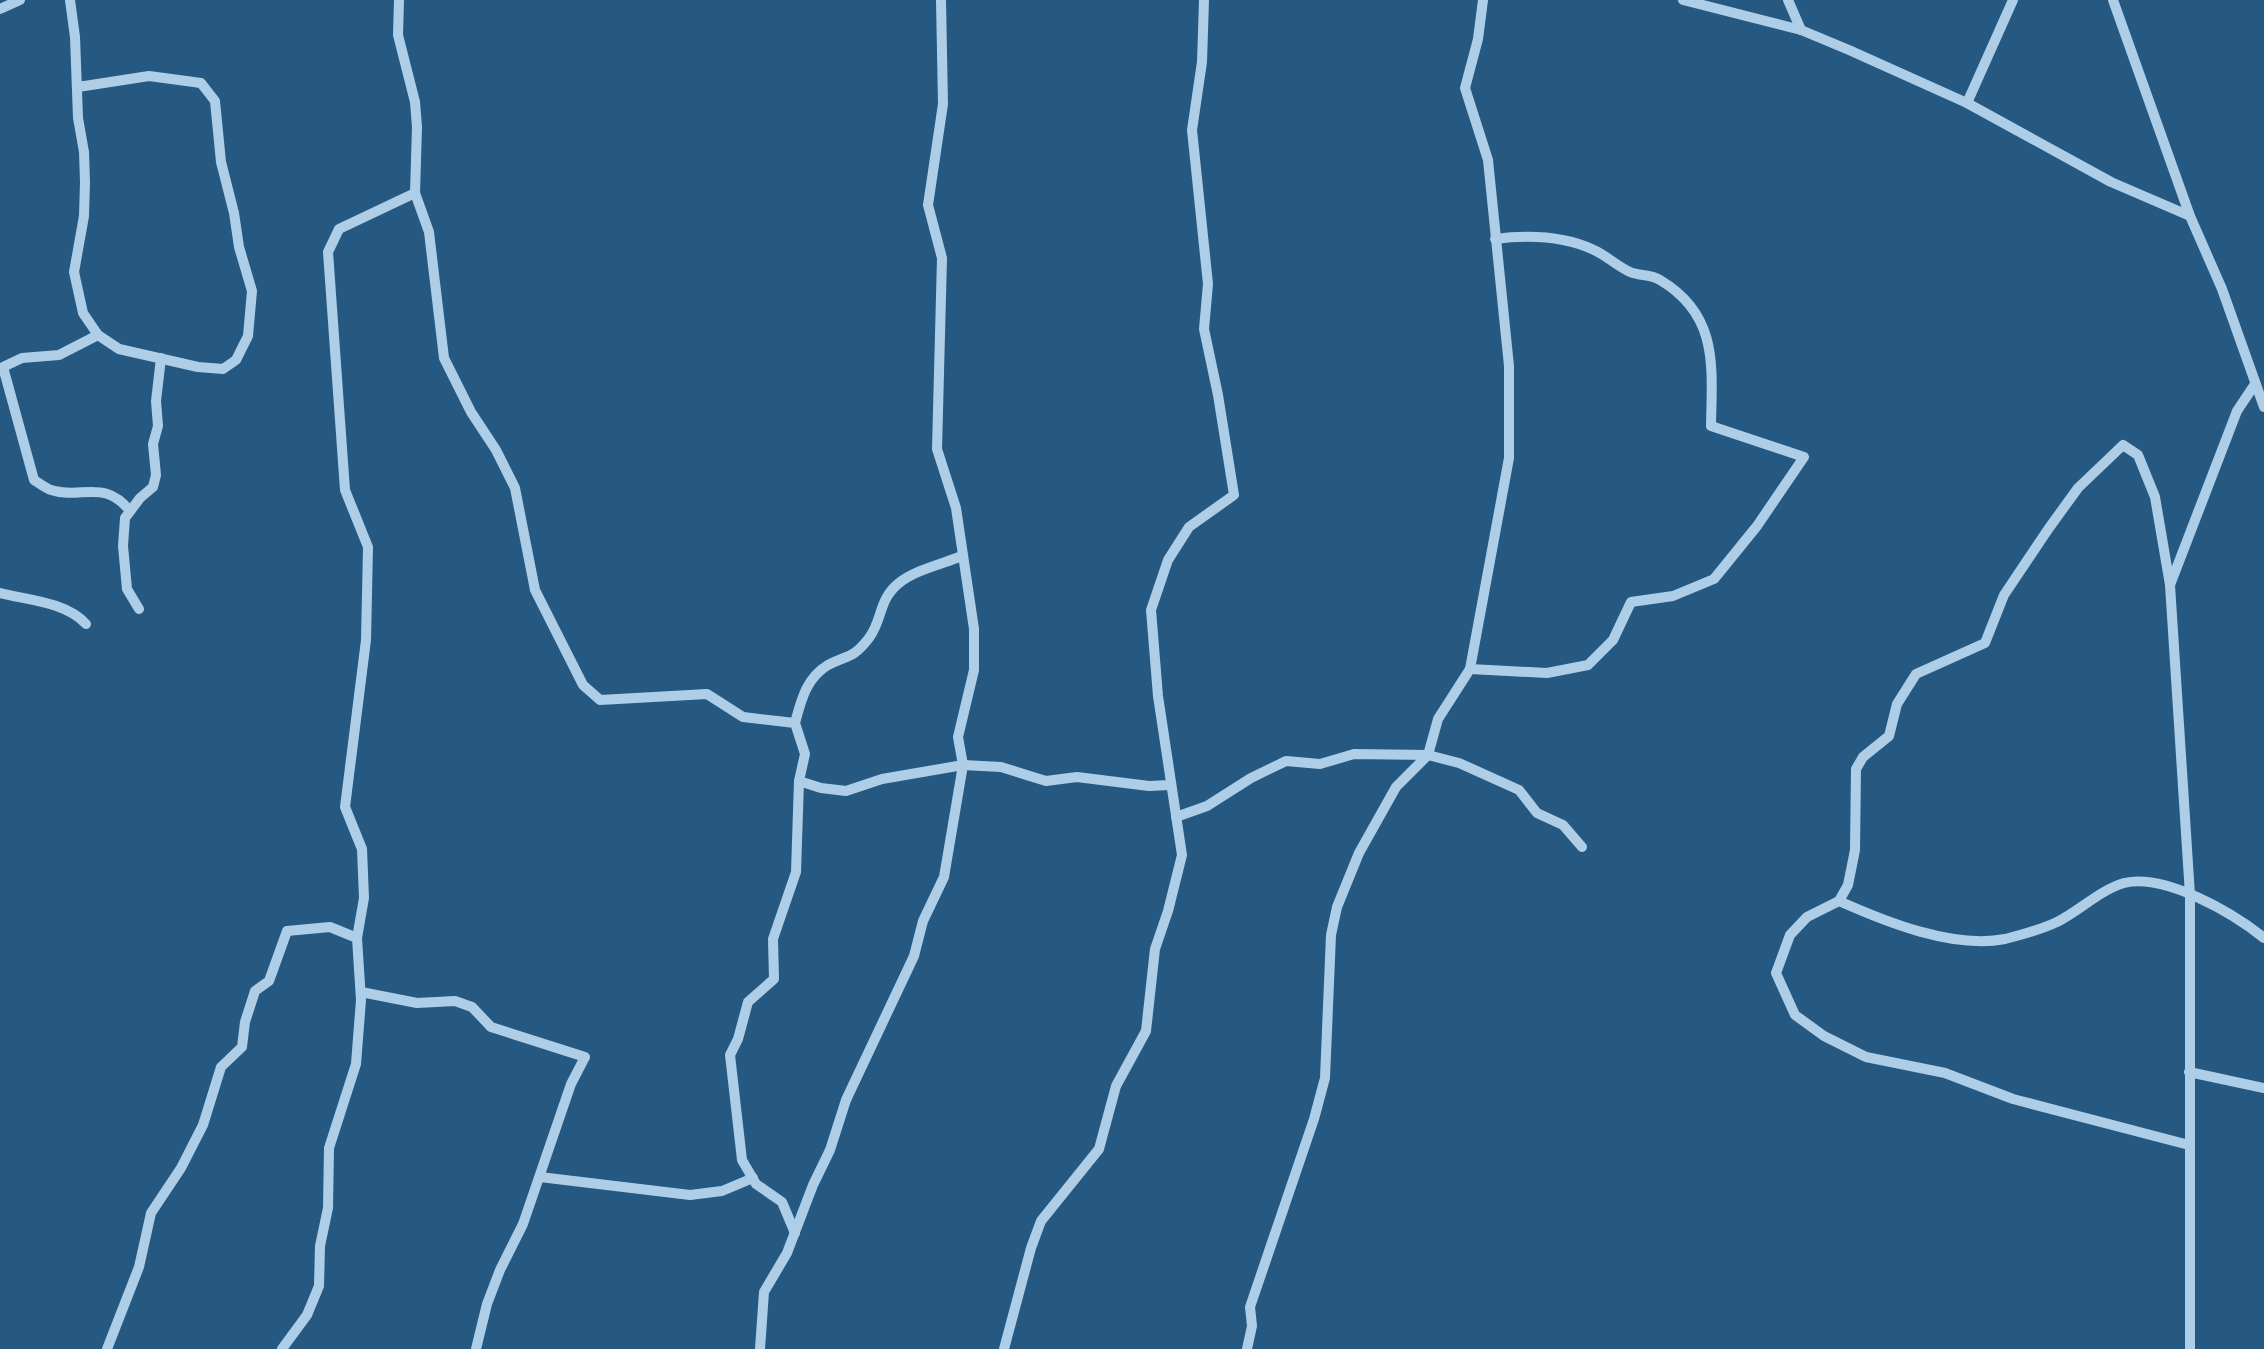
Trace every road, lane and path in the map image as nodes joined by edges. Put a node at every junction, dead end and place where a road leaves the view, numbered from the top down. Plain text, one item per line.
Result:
1 (20, 0) edge
2 (70, 0) edge
3 (399, 0) edge
4 (941, 0) edge
5 (1204, 0) edge
6 (1483, 0) edge
7 (1683, 0) edge
8 (1788, 0) edge
9 (2013, 0) edge
10 (2113, 0) edge
11 (0, 9) edge
12 (1801, 30) junction
13 (78, 87) junction
14 (1967, 103) junction
15 (415, 193) junction
16 (2190, 216) junction
17 (1495, 239) junction
18 (98, 335) junction
19 (161, 358) junction
20 (2255, 384) junction
21 (2264, 407) edge
22 (130, 511) junction
23 (962, 556) junction
24 (2170, 585) junction
25 (0, 592) edge
26 (139, 609) dead end
27 (86, 624) dead end
28 (1470, 669) junction
29 (795, 723) junction
30 (1428, 755) junction
31 (963, 765) junction
32 (799, 781) junction
33 (1170, 785) junction
34 (1176, 817) junction
35 (1582, 847) dead end
36 (2190, 895) junction
37 (1839, 901) junction
38 (357, 938) junction
39 (2264, 938) edge
40 (361, 992) junction
41 (2189, 1072) junction
42 (2264, 1088) edge
43 (2189, 1145) junction
44 (540, 1177) junction
45 (753, 1178) junction
46 (795, 1233) junction
47 (2190, 1348) edge
48 (107, 1349) edge
49 (282, 1349) edge
50 (476, 1349) edge
51 (760, 1349) edge
52 (1004, 1349) edge
53 (1247, 1349) edge
54 (2203, 1349) edge

1 - 11 street
2 - 13 street
3 - 15 street
4 - 23 street
5 - 33 street
6 - 17 street
7 - 12 street
8 - 12 street
9 - 14 street
10 - 16 street
12 - 14 street
13 - 18 street
13 - 19 street
14 - 16 street
15 - 29 street
15 - 38 street
16 - 20 street
17 - 28 street
17 - 28 street
18 - 19 street
18 - 22 street
19 - 22 street
20 - 21 street
20 - 24 street
22 - 26 street
23 - 29 street
23 - 31 street
24 - 36 street
24 - 37 street
25 - 27 street
28 - 30 street
29 - 32 street
30 - 34 street
30 - 35 street
30 - 53 street
31 - 32 street
31 - 33 street
31 - 46 street
32 - 45 street
33 - 34 street
34 - 52 street
36 - 37 street
36 - 39 street
36 - 41 street
37 - 43 street
38 - 40 street
38 - 48 street
40 - 44 street
40 - 49 street
41 - 42 street
41 - 43 street
43 - 47 street
44 - 45 street
44 - 50 street
45 - 46 street
46 - 51 street
47 - 54 street

